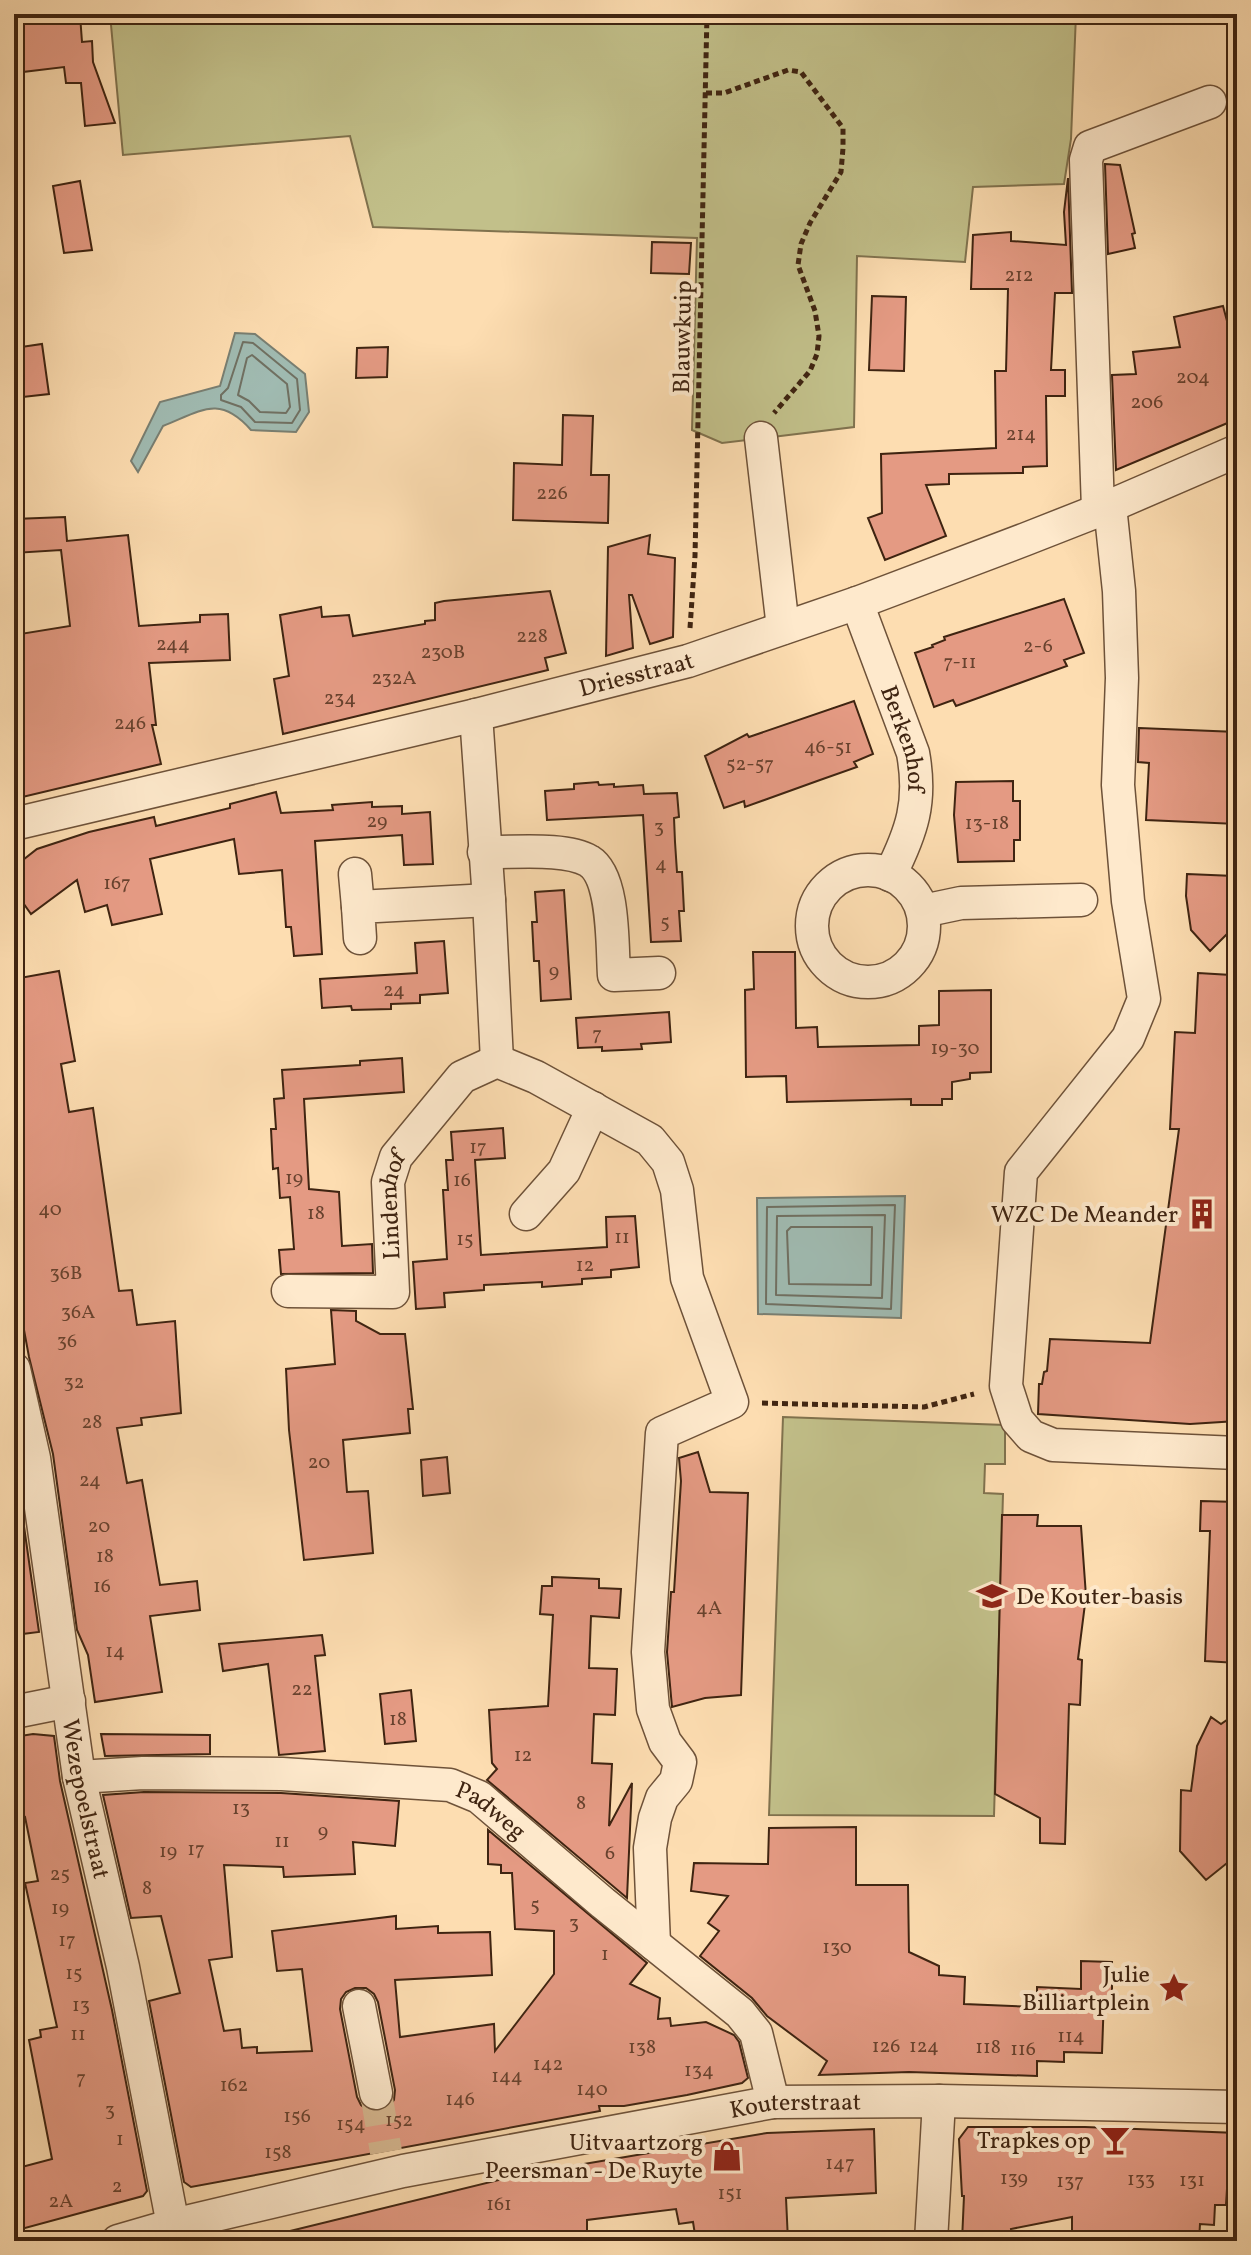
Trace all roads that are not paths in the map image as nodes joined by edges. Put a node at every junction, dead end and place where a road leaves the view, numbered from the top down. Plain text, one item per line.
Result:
1 (1210, 102) dead end
2 (761, 438) road end
3 (1237, 451) edge
4 (1104, 508) junction
5 (857, 603) junction
6 (783, 628) junction
7 (476, 715) junction
8 (14, 824) edge
9 (484, 852) junction
10 (355, 874) dead end
11 (890, 875) junction
12 (489, 900) junction
13 (1081, 900) dead end
14 (923, 911) junction
15 (659, 973) dead end
16 (497, 1061) junction
17 (593, 1108) junction
18 (526, 1214) dead end
19 (288, 1291) dead end
20 (14, 1369) edge
21 (1237, 1453) edge
22 (69, 1701) junction
23 (14, 1712) edge
24 (79, 1777) junction
25 (654, 1944) junction
26 (359, 2006) dead end
27 (376, 2093) tunnel mouth
28 (939, 2101) junction
29 (773, 2102) junction
30 (1237, 2107) edge
31 (176, 2233) edge
32 (118, 2241) edge
33 (931, 2241) edge

1 - 4 street
2 - 6 street
3 - 4 street, Driesstraat
4 - 5 street, Driesstraat
4 - 21 street
5 - 6 street, Driesstraat
5 - 11 street, Berkenhof
6 - 7 street, Driesstraat
7 - 8 street, Driesstraat
7 - 9 street
9 - 12 street
9 - 15 street
10 - 12 street
11 - 14 street
11 - 14 street
12 - 16 street
13 - 14 street
16 - 17 street
16 - 19 street, Lindenhof
17 - 18 street
17 - 25 street
20 - 22 street, Wezepoelstraat
22 - 23 street
22 - 24 street, Wezepoelstraat
24 - 25 street, Padweg
24 - 31 street, Wezepoelstraat
25 - 29 street, Padweg
26 - 27 street
28 - 29 street, Kouterstraat
28 - 30 street, Kouterstraat
28 - 33 street
29 - 31 street, Kouterstraat
31 - 32 street, Kouterstraat

